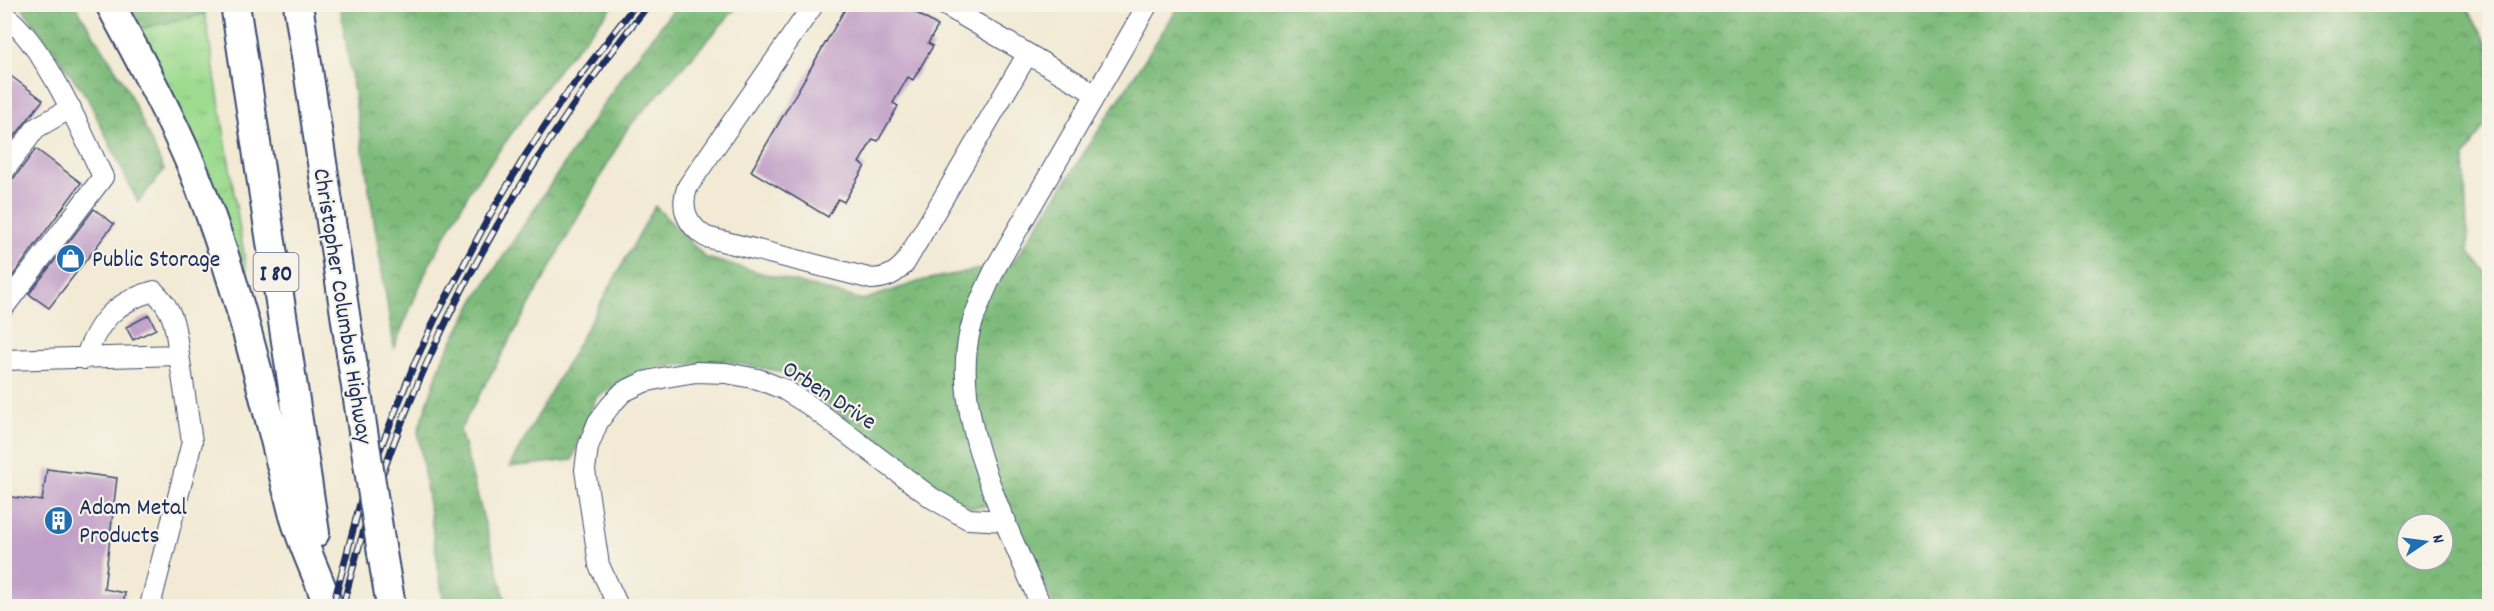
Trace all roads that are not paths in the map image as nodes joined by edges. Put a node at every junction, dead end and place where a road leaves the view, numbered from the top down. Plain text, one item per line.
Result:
1 (104, 4) edge
2 (110, 4) edge
3 (235, 4) edge
4 (298, 4) edge
5 (319, 4) edge
6 (814, 4) edge
7 (943, 4) edge
8 (1148, 4) edge
9 (6, 19) edge
10 (129, 39) junction
11 (1027, 55) junction
12 (1096, 94) junction
13 (71, 108) junction
14 (4, 171) edge
15 (326, 182) junction
16 (4, 307) edge
17 (179, 355) junction
18 (85, 359) junction
19 (4, 360) edge
20 (1006, 521) junction
21 (327, 604) edge
22 (150, 606) edge
23 (391, 606) edge
24 (618, 606) edge
25 (1041, 606) edge

1 - 10 highway
2 - 10 highway
3 - 21 highway, I 80
4 - 15 highway, Christopher Columbus Highway
5 - 15 highway
6 - 11 street
7 - 11 street
8 - 12 street
9 - 13 street
10 - 21 highway
11 - 12 street
12 - 20 street
13 - 14 street
13 - 16 street
15 - 23 highway, Christopher Columbus Highway, bridge
17 - 18 street
17 - 18 street
17 - 22 street
18 - 19 street
20 - 24 street, Orben Drive
20 - 25 street

